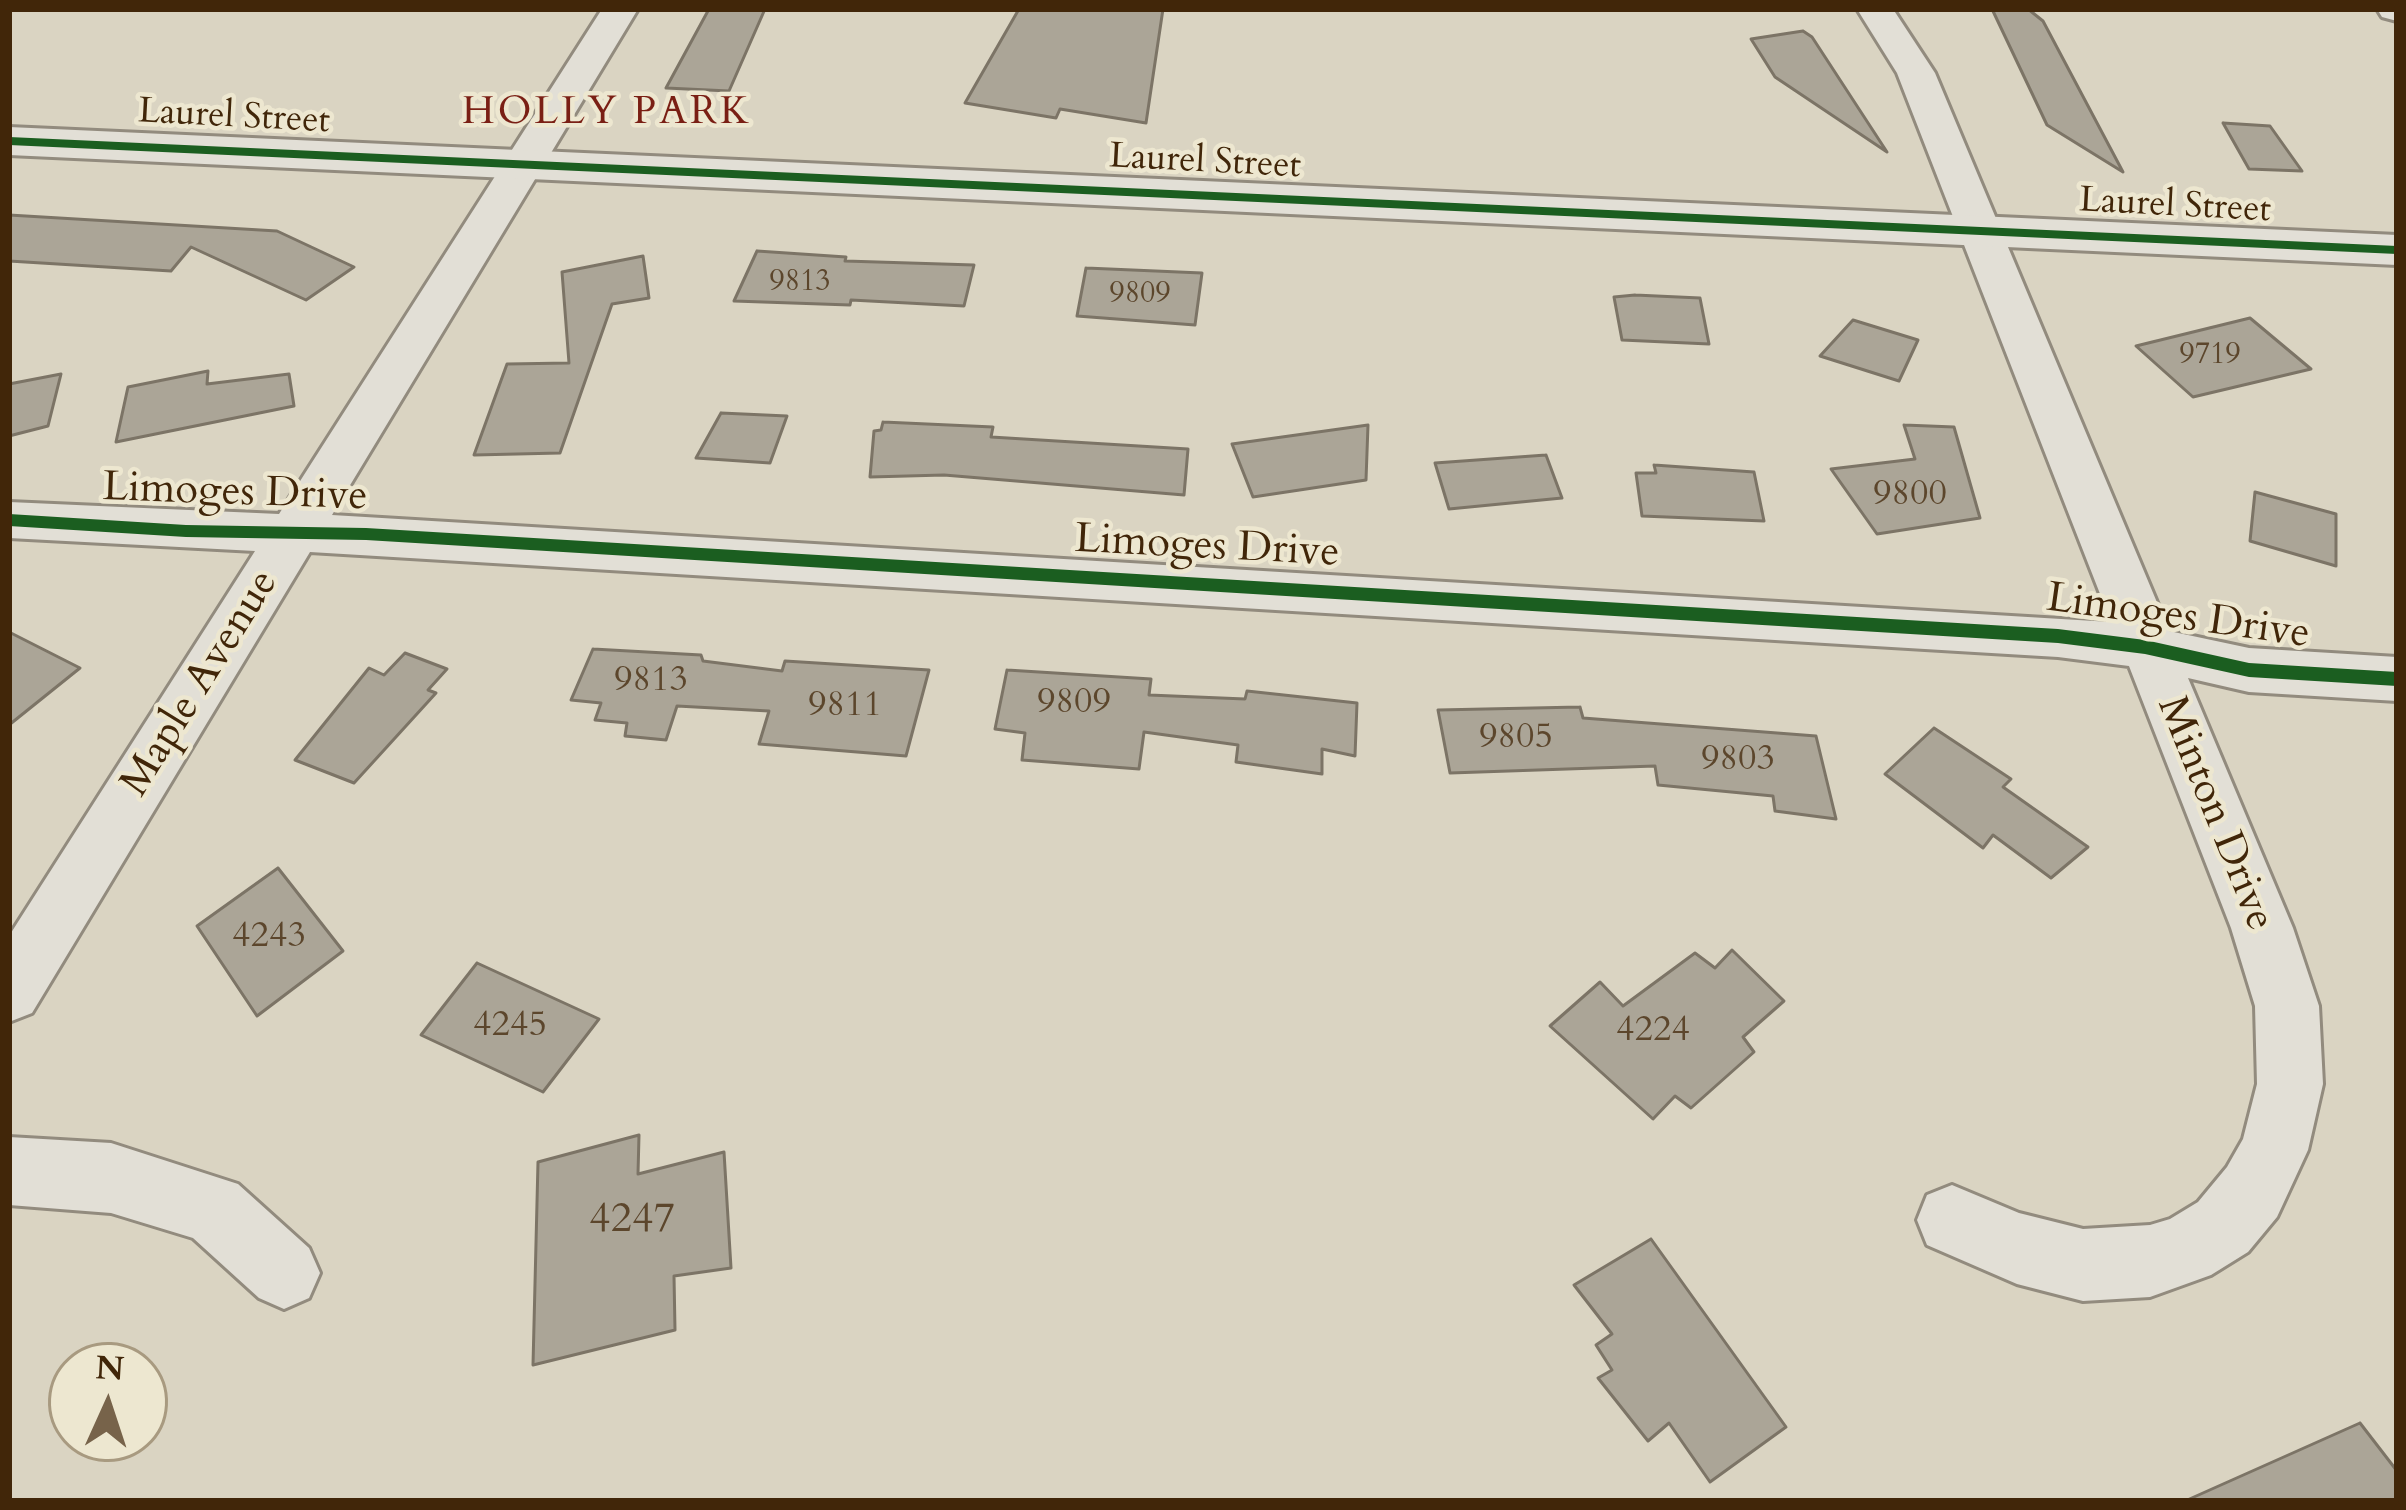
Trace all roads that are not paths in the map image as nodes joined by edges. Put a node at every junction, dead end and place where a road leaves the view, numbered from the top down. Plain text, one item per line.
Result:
1 (620, 9) edge
2 (1875, 9) edge
3 (9, 141) edge
4 (523, 165) junction
5 (1981, 232) junction
6 (2397, 250) edge
7 (9, 520) edge
8 (296, 533) junction
9 (2145, 647) junction
10 (2397, 679) edge
11 (9, 992) edge
12 (9, 1171) edge
13 (1952, 1220) dead end
14 (284, 1273) dead end

1 - 4 street, Maple Avenue
2 - 5 street, Minton Drive
3 - 4 street, Laurel Street
4 - 5 street, Laurel Street
4 - 8 street, Maple Avenue
5 - 6 street, Laurel Street
5 - 9 street, Minton Drive
7 - 8 street, Limoges Drive
8 - 9 street, Limoges Drive
8 - 11 street, Maple Avenue
9 - 10 street, Limoges Drive
9 - 13 street, Minton Drive
12 - 14 street

